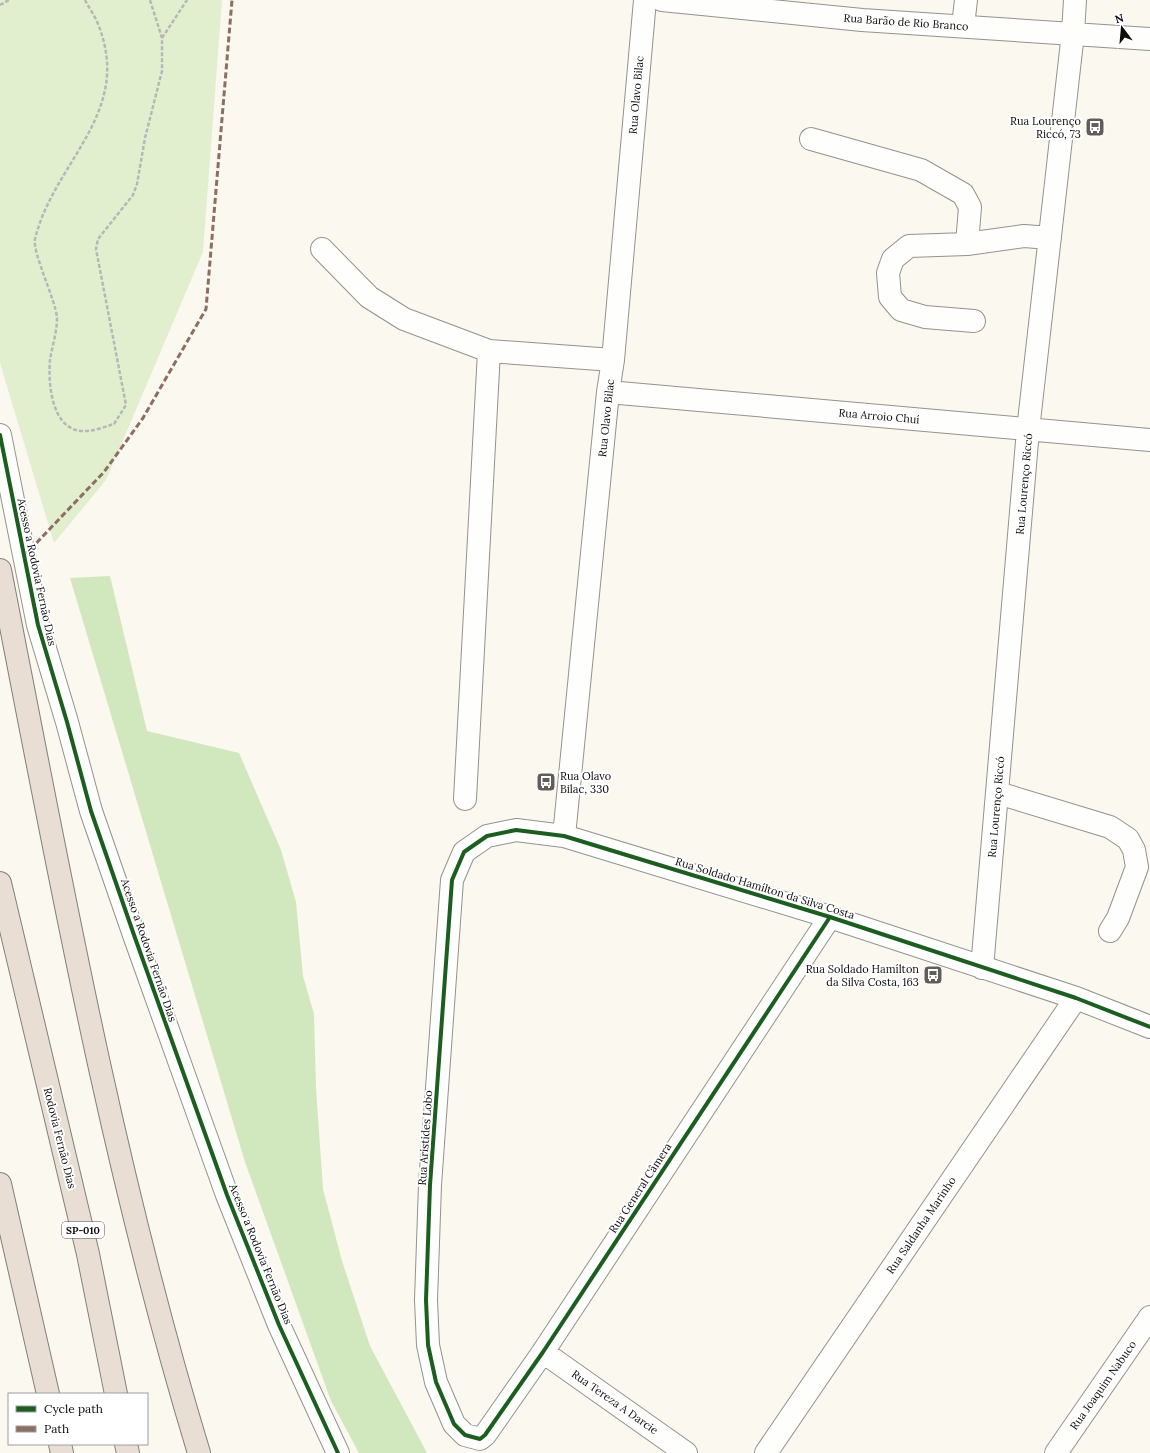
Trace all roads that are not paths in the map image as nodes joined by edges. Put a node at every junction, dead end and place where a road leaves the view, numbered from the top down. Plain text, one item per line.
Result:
1 (645, 0) edge
2 (662, 0) edge
3 (966, 0) edge
4 (1075, 0) edge
5 (963, 26) junction
6 (1073, 34) junction
7 (1150, 39) edge
8 (812, 139) dead end
9 (1050, 238) junction
10 (967, 244) junction
11 (322, 249) dead end
12 (974, 321) dead end
13 (489, 351) junction
14 (613, 360) junction
15 (608, 392) junction
16 (1028, 430) junction
17 (0, 435) edge
18 (1150, 440) edge
19 (0, 570) edge
20 (998, 792) junction
21 (465, 799) dead end
22 (564, 836) junction
23 (464, 852) joint
24 (0, 883) edge
25 (830, 917) junction
26 (1110, 931) dead end
27 (982, 968) junction
28 (1076, 998) junction
29 (1150, 1027) edge
30 (0, 1184) edge
31 (1150, 1316) edge
32 (543, 1352) junction
33 (48, 1393) edge
34 (116, 1393) edge
35 (454, 1424) joint
36 (197, 1450) edge
37 (338, 1453) edge
38 (686, 1453) edge
39 (766, 1453) edge
40 (1056, 1453) edge

1 - 14 street, Rua Olavo Bilac
2 - 5 street, Rua Barão de Rio Branco
3 - 5 street
4 - 6 street, Rua Lourenço Riccó
5 - 6 street, Rua Barão de Rio Branco
6 - 7 street, Rua Barão de Rio Branco
6 - 9 street, Rua Lourenço Riccó
8 - 10 street
9 - 10 street
9 - 16 street, Rua Lourenço Riccó
10 - 12 street
11 - 13 street
13 - 14 street
13 - 21 street
14 - 15 street, Rua Olavo Bilac
15 - 16 street, Rua Arroio Chuí
15 - 22 street, Rua Olavo Bilac
16 - 18 street, Rua Arroio Chuí
16 - 20 street, Rua Lourenço Riccó
17 - 37 street, Acesso a Rodovia Fernão Dias
19 - 36 highway
20 - 26 street
20 - 27 street, Rua Lourenço Riccó
22 - 23 street, Rua Soldado Hamílton da Silva Costa
22 - 25 street, Rua Soldado Hamílton da Silva Costa
23 - 35 street, Rua Aristides Lobo
24 - 34 highway, Rodovia Fernão Dias / SP-010
25 - 27 street, Rua Soldado Hamílton da Silva Costa
25 - 32 street, Rua General Câmera
27 - 28 street, Rua Soldado Hamílton da Silva Costa
28 - 29 street, Rua Soldado Hamílton da Silva Costa
28 - 39 street, Rua Saldanha Marinho
30 - 33 highway
31 - 40 street, Rua Joaquim Nabuco
32 - 35 street, Rua General Câmera
32 - 38 street, Rua Tereza A Darcie

